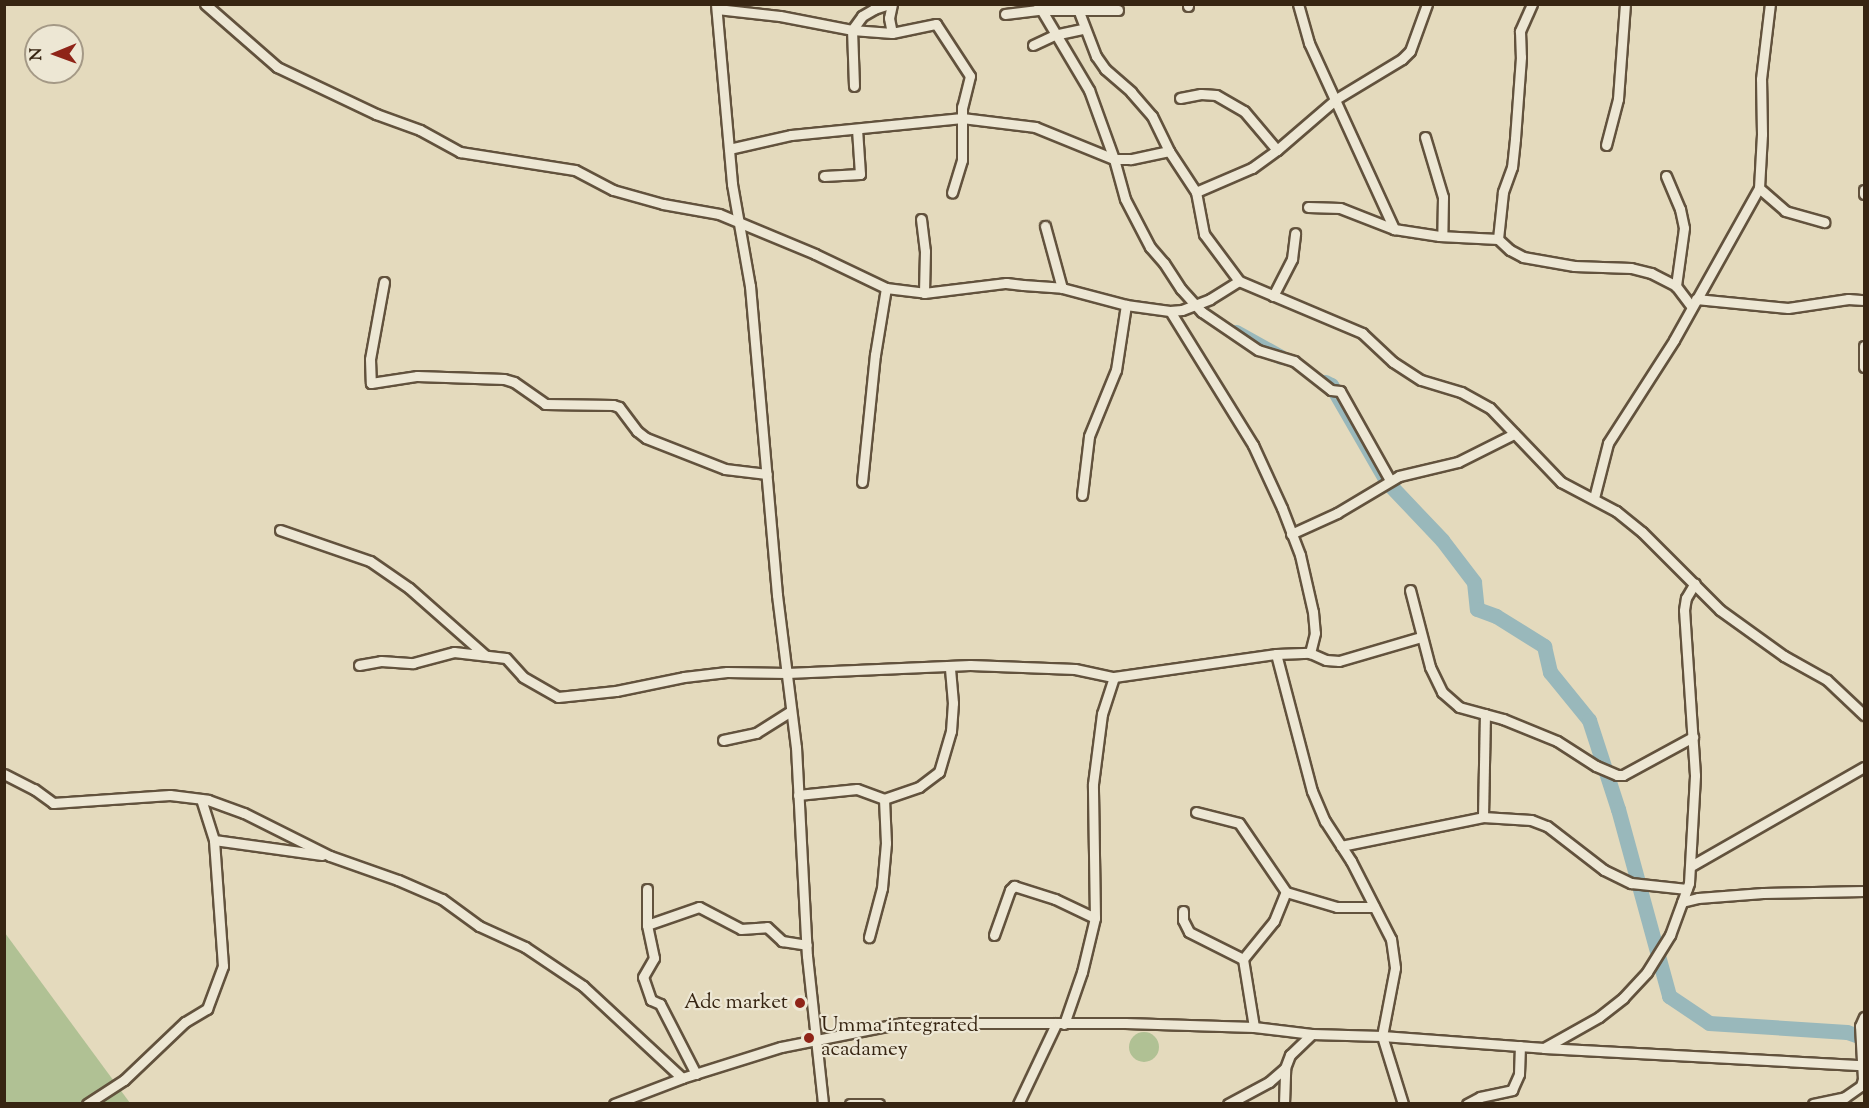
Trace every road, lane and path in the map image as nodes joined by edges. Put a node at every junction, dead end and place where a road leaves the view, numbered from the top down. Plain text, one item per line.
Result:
1 (205, 4) edge
2 (891, 4) edge
3 (1298, 4) edge
4 (1427, 4) edge
5 (1532, 4) edge
6 (1624, 4) edge
7 (1770, 4) edge
8 (716, 7) edge
9 (1039, 7) edge
10 (1076, 7) edge
11 (1118, 10) dead end
12 (1005, 14) dead end
13 (1083, 29) junction
14 (852, 30) junction
15 (892, 33) junction
16 (1054, 35) junction
17 (1033, 45) dead end
18 (854, 86) dead end
19 (1180, 98) dead end
20 (1336, 99) junction
21 (962, 118) junction
22 (857, 129) junction
23 (1425, 137) dead end
24 (1606, 145) dead end
25 (729, 149) junction
26 (1277, 150) junction
27 (1169, 151) junction
28 (1113, 159) junction
29 (824, 176) dead end
30 (1666, 176) dead end
31 (1759, 188) junction
32 (1196, 192) junction
33 (952, 193) dead end
34 (1308, 207) dead end
35 (921, 219) dead end
36 (1824, 222) dead end
37 (738, 224) junction
38 (1045, 226) dead end
39 (1394, 230) junction
40 (1295, 233) dead end
41 (1442, 236) junction
42 (1498, 239) junction
43 (1239, 281) junction
44 (384, 282) dead end
45 (1676, 286) junction
46 (886, 288) junction
47 (1062, 288) junction
48 (924, 292) junction
49 (1273, 296) junction
50 (1864, 300) edge
51 (1694, 303) junction
52 (1195, 304) junction
53 (1126, 305) junction
54 (1170, 311) junction
55 (1864, 346) edge
56 (1864, 367) edge
57 (1514, 434) junction
58 (767, 474) junction
59 (1390, 480) junction
60 (862, 482) dead end
61 (1082, 495) dead end
62 (1594, 498) junction
63 (280, 530) dead end
64 (1292, 534) junction
65 (1695, 583) junction
66 (1410, 590) dead end
67 (1421, 637) junction
68 (1310, 653) junction
69 (1276, 654) junction
70 (485, 655) junction
71 (359, 665) dead end
72 (950, 666) junction
73 (787, 673) junction
74 (1114, 677) junction
75 (791, 711) junction
76 (1485, 714) junction
77 (1864, 715) edge
78 (1693, 737) junction
79 (723, 740) dead end
80 (1864, 767) edge
81 (4, 774) edge
82 (798, 795) junction
83 (201, 799) junction
84 (884, 799) junction
85 (1196, 812) dead end
86 (1483, 817) junction
87 (214, 840) junction
88 (1341, 846) junction
89 (330, 856) junction
90 (1691, 866) junction
91 (647, 889) dead end
92 (1687, 889) junction
93 (1864, 891) edge
94 (1286, 892) junction
95 (1682, 902) junction
96 (1374, 908) junction
97 (1183, 911) dead end
98 (1095, 918) junction
99 (647, 925) junction
100 (994, 935) dead end
101 (869, 937) dead end
102 (807, 945) junction
103 (1243, 958) junction
104 (1864, 1017) edge
105 (1060, 1024) junction
106 (1254, 1027) junction
107 (1311, 1034) junction
108 (1382, 1036) junction
109 (816, 1039) junction
110 (1520, 1046) junction
111 (1544, 1048) junction
112 (1862, 1065) junction
113 (1285, 1068) junction
114 (696, 1074) junction
115 (682, 1078) junction
116 (87, 1104) edge
117 (614, 1104) edge
118 (823, 1104) edge
119 (850, 1104) edge
120 (879, 1104) edge
121 (1018, 1104) edge
122 (1228, 1104) edge
123 (1284, 1104) edge
124 (1403, 1104) edge
125 (1467, 1104) edge
126 (1813, 1104) edge

1 - 37 street
2 - 14 street
2 - 15 street
3 - 20 street
4 - 20 street
5 - 42 street
6 - 24 street
7 - 31 street
8 - 14 street
8 - 25 street
9 - 10 street
9 - 12 street
9 - 16 street
10 - 11 street
10 - 13 street
13 - 16 street
13 - 27 street
14 - 15 street
14 - 18 street
15 - 21 street
16 - 17 street
16 - 28 street
19 - 26 street
20 - 26 street
20 - 39 street
21 - 22 street
21 - 28 street
21 - 33 street
22 - 25 street
22 - 29 street
23 - 41 street
25 - 37 street
26 - 32 street
27 - 28 street
27 - 32 street
28 - 52 street
30 - 45 street
31 - 36 street
31 - 51 street
32 - 43 street
34 - 39 street
35 - 48 street
37 - 46 street
37 - 58 street
38 - 47 street
39 - 41 street
40 - 49 street
41 - 42 street
42 - 45 street
43 - 49 street
43 - 52 street
44 - 58 street
45 - 51 street
46 - 48 street
46 - 60 street
47 - 48 street
47 - 53 street
49 - 57 street
50 - 51 street
51 - 62 street
52 - 54 street
52 - 59 street
53 - 54 street
53 - 61 street
54 - 64 street
55 - 56 street
57 - 59 street
57 - 62 street
58 - 73 street
59 - 64 street
62 - 65 street
63 - 70 street
64 - 68 street
65 - 77 street
65 - 78 street
66 - 67 street
67 - 68 street
67 - 76 street
68 - 69 street
69 - 74 street
69 - 88 street
70 - 71 street
70 - 73 street
72 - 73 street
72 - 74 street
72 - 84 street
73 - 75 street
74 - 98 street
75 - 79 street
75 - 82 street
76 - 78 street
76 - 86 street
78 - 90 street
80 - 90 street
81 - 83 street
82 - 84 street
82 - 102 street
83 - 87 street
83 - 89 street
84 - 101 street
85 - 94 street
86 - 88 street
86 - 92 street
87 - 89 street
87 - 116 street
88 - 96 street
89 - 115 street
90 - 92 street
91 - 99 street
92 - 95 street
93 - 95 street
94 - 96 street
94 - 103 street
95 - 111 street
96 - 108 street
97 - 103 street
98 - 100 street
98 - 105 street
99 - 102 street
99 - 114 street
102 - 109 street
103 - 106 street
104 - 112 street
105 - 106 street
105 - 109 street
105 - 121 street
106 - 107 street
107 - 108 street
107 - 113 street
108 - 110 street
108 - 124 street
109 - 114 street
109 - 118 street
110 - 111 street
110 - 125 street
111 - 112 street
112 - 126 street
113 - 122 street
113 - 123 street
114 - 115 street
115 - 117 street
119 - 120 street

